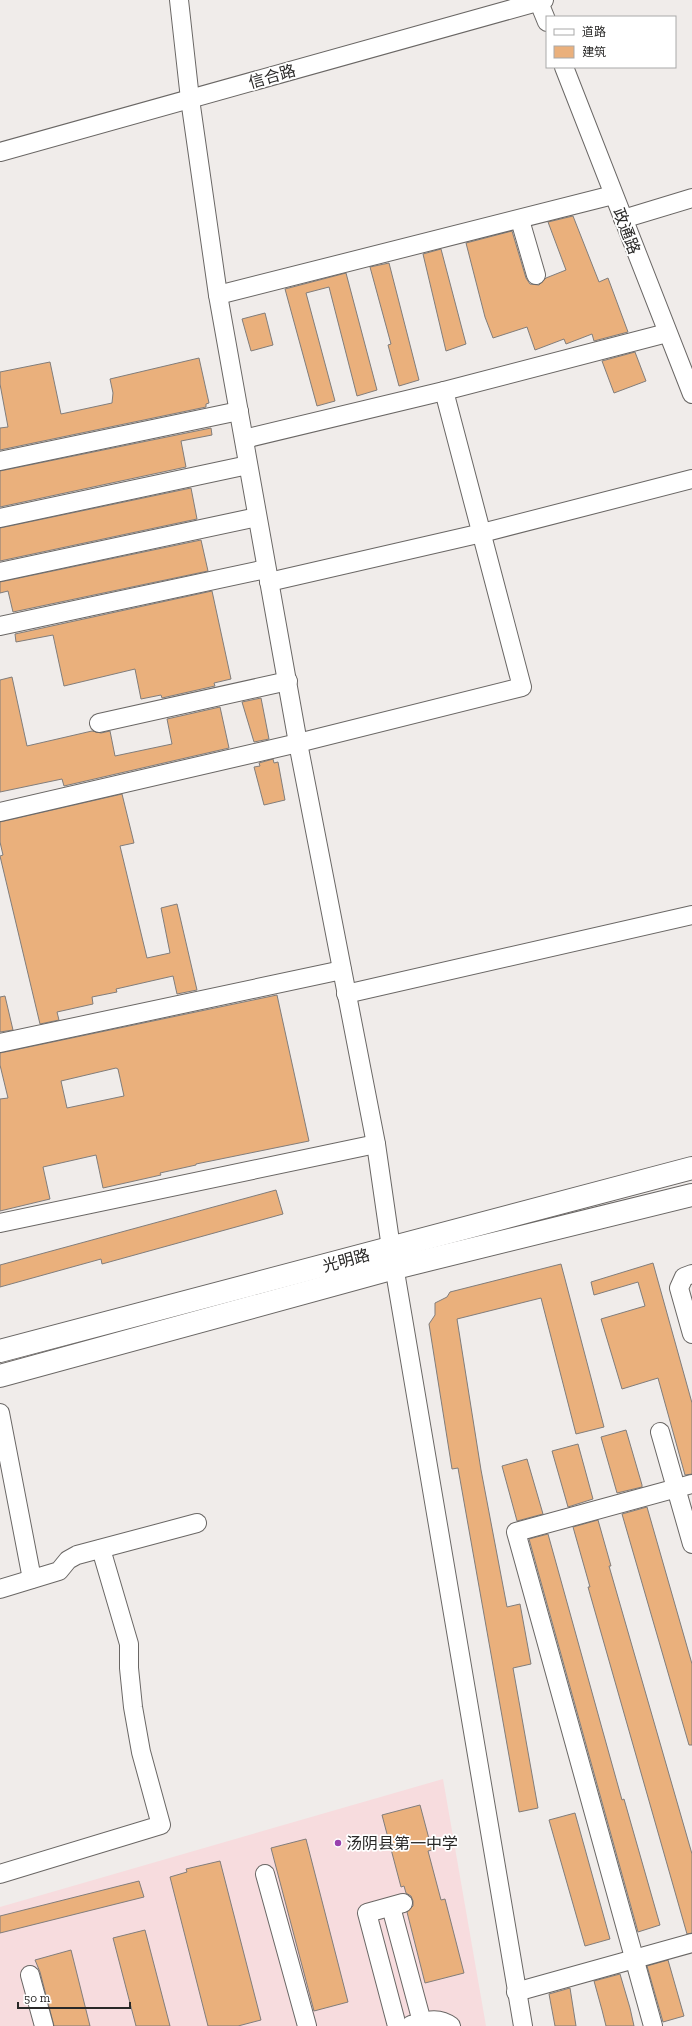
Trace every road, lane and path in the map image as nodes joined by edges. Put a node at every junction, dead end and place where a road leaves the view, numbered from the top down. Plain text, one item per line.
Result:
1 (179, 0) edge
2 (540, 0) edge
3 (546, 19) edge
4 (564, 68) edge
5 (190, 99) junction
6 (0, 152) edge
7 (613, 195) junction
8 (692, 198) edge
9 (623, 219) junction
10 (520, 220) junction
11 (536, 275) dead end
12 (218, 295) junction
13 (667, 333) junction
14 (444, 391) junction
15 (692, 394) edge
16 (239, 411) junction
17 (244, 439) junction
18 (0, 462) edge
19 (248, 465) junction
20 (692, 479) edge
21 (258, 517) junction
22 (0, 518) edge
23 (482, 533) junction
24 (0, 572) edge
25 (267, 575) junction
26 (0, 626) edge
27 (288, 681) junction
28 (99, 722) dead end
29 (298, 743) junction
30 (0, 812) edge
31 (692, 915) edge
32 (342, 970) junction
33 (346, 994) junction
34 (0, 1043) edge
35 (376, 1144) junction
36 (692, 1168) edge
37 (692, 1195) edge
38 (0, 1223) edge
39 (393, 1258) junction
40 (692, 1274) edge
41 (692, 1334) edge
42 (0, 1351) edge
43 (0, 1376) edge
44 (0, 1414) edge
45 (660, 1432) dead end
46 (684, 1486) edge
47 (197, 1523) dead end
48 (692, 1544) edge
49 (102, 1549) junction
50 (32, 1580) junction
51 (0, 1589) edge
52 (0, 1874) edge
53 (265, 1874) dead end
54 (692, 1943) edge
55 (635, 1958) junction
56 (30, 1976) dead end
57 (516, 1992) junction
58 (415, 2024) edge
59 (44, 2026) edge
60 (307, 2026) edge
61 (397, 2026) edge
62 (451, 2026) edge
63 (523, 2026) edge
64 (653, 2026) edge

1 - 5 street
2 - 3 street
2 - 5 street, 信合路
4 - 7 street, 政通路
5 - 6 street, 信合路
5 - 12 street
7 - 9 street, 政通路
7 - 10 street
8 - 9 street
9 - 13 street, 政通路
10 - 11 street
10 - 12 street
12 - 16 street
13 - 14 street
13 - 15 street, 政通路
14 - 17 street
14 - 23 street
16 - 17 street
16 - 18 street
17 - 19 street
19 - 21 street
19 - 22 street
20 - 23 street
21 - 24 street
21 - 25 street
23 - 25 street
23 - 29 street
25 - 26 street
25 - 27 street
27 - 28 street
27 - 29 street
29 - 30 street
29 - 32 street
31 - 33 street
32 - 33 street
32 - 34 street
33 - 35 street
35 - 38 street
35 - 39 street
36 - 39 main road, 光明路
37 - 39 main road, 光明路
39 - 42 main road, 光明路
39 - 43 main road, 光明路
39 - 57 street
40 - 41 street
44 - 50 street
45 - 46 street
46 - 48 street
46 - 55 street
47 - 49 street
49 - 50 street
49 - 52 street
50 - 51 street
53 - 60 street
54 - 55 street
55 - 57 street
55 - 64 street
56 - 59 street
57 - 63 street
58 - 61 street
58 - 62 street

